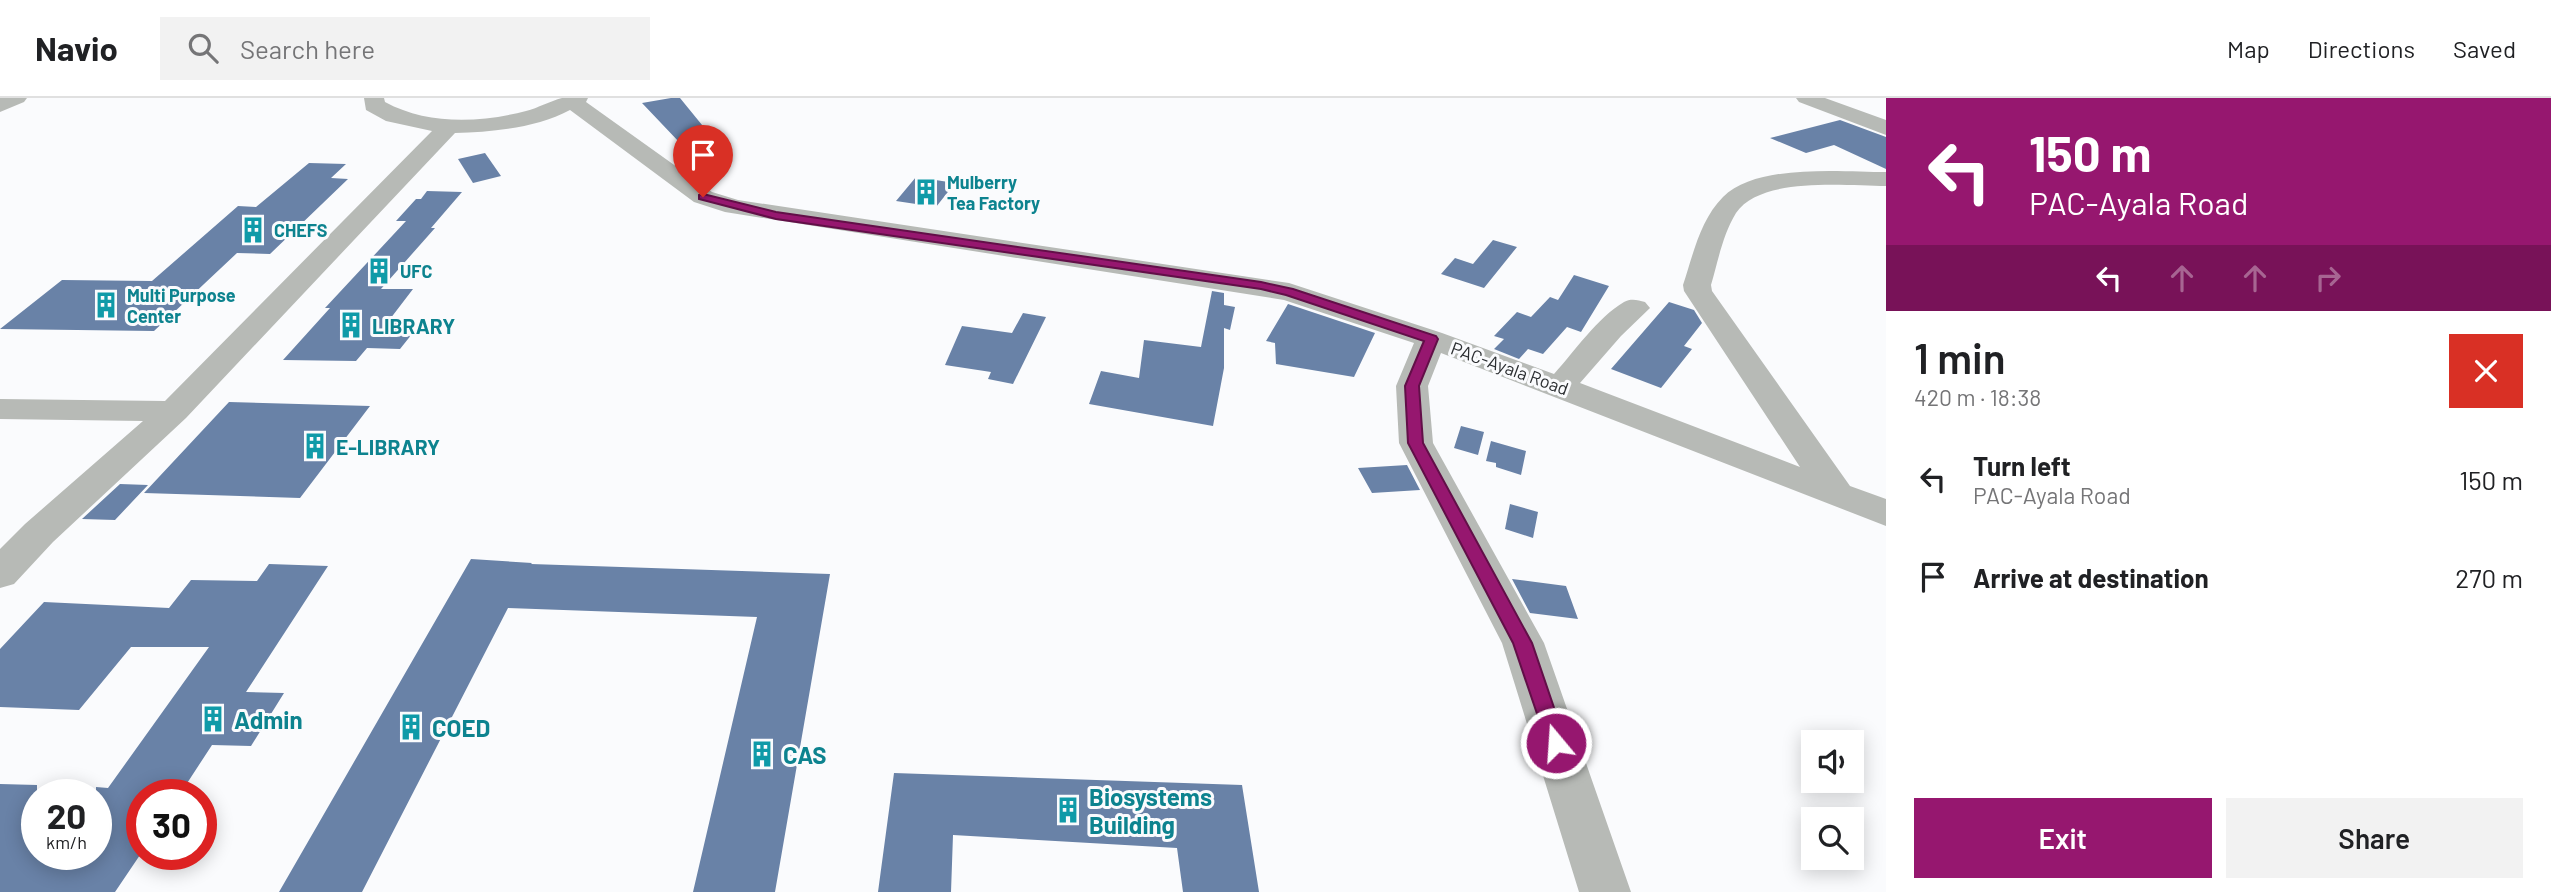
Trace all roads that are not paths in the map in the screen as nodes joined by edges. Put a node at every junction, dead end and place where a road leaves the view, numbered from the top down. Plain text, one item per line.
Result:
1 (17, 98) edge
2 (374, 98) edge
3 (1806, 98) edge
4 (575, 100) edge
5 (0, 106) edge
6 (450, 126) junction
7 (1886, 128) edge
8 (1886, 179) edge
9 (1635, 308) dead end
10 (1431, 339) junction
11 (1560, 387) junction
12 (0, 409) edge
13 (174, 411) junction
14 (1838, 495) junction
15 (1886, 513) edge
16 (0, 573) edge
17 (1605, 892) edge

1 - 5 street
2 - 6 street
3 - 7 street
4 - 6 street
4 - 10 street, PAC-Ayala Road
6 - 13 street
8 - 14 street
9 - 11 street
10 - 11 street, PAC-Ayala Road
10 - 17 street
11 - 14 street, PAC-Ayala Road
12 - 13 street
13 - 16 street
14 - 15 street, PAC-Ayala Road

